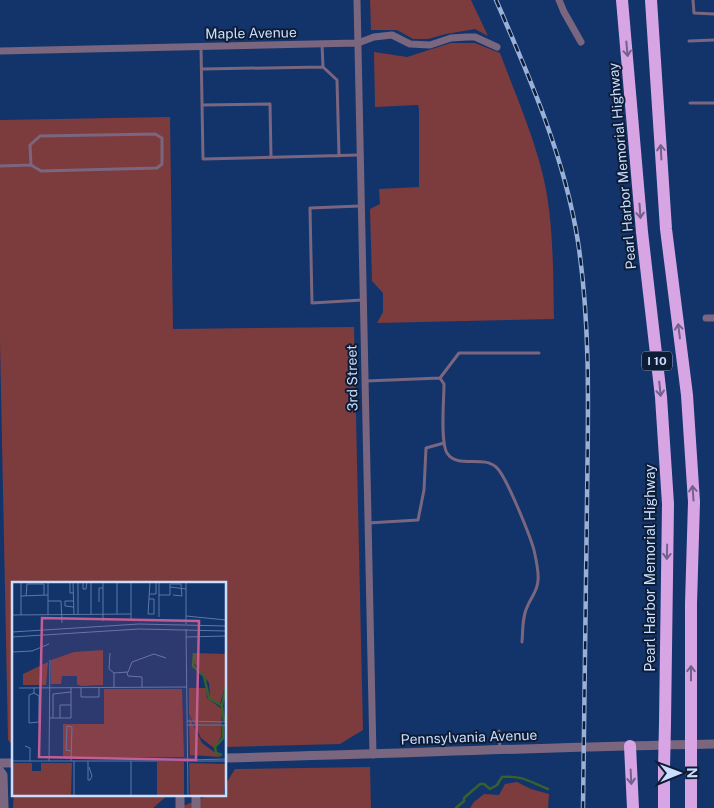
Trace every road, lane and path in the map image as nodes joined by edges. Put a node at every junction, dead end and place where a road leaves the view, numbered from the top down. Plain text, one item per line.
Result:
1 (357, 0) edge
2 (559, 0) edge
3 (622, 0) edge
4 (651, 0) edge
5 (660, 0) edge
6 (693, 0) edge
7 (714, 14) edge
8 (689, 40) dead end
9 (714, 40) edge
10 (581, 42) dead end
11 (358, 43) junction
12 (322, 44) junction
13 (655, 46) junction
14 (201, 47) junction
15 (497, 47) dead end
16 (0, 51) edge
17 (323, 67) junction
18 (202, 69) junction
19 (690, 103) dead end
20 (714, 103) edge
21 (202, 105) junction
22 (360, 155) junction
23 (339, 156) junction
24 (271, 157) junction
25 (30, 165) junction
26 (0, 166) edge
27 (361, 206) junction
28 (363, 300) junction
29 (706, 318) dead end
30 (714, 318) edge
31 (539, 353) dead end
32 (440, 378) junction
33 (365, 381) junction
34 (444, 443) junction
35 (368, 523) junction
36 (522, 642) dead end
37 (499, 731) dead end
38 (714, 744) edge
39 (630, 746) junction
40 (500, 750) junction
41 (373, 755) junction
42 (226, 758) edge
43 (0, 770) edge
44 (4, 808) edge
45 (633, 808) edge
46 (664, 808) edge
47 (691, 808) edge

1 - 11 street, 3rd Street
2 - 10 street
3 -> 46 highway, Pearl Harbor Memorial Highway / I 10, bridge
4 - 13 highway, I 10
5 - 13 highway
6 - 7 lane
8 - 9 lane
11 - 12 street, Maple Avenue
11 - 15 street, Maple Avenue
11 - 22 street, 3rd Street
12 - 14 street, Maple Avenue
12 - 17 lane
47 -> 13 highway, I 10, bridge
14 - 16 street, Maple Avenue
14 - 18 lane
17 - 18 lane
17 - 23 lane
18 - 21 lane
19 - 20 lane
21 - 24 lane
21 - 24 lane
22 - 23 lane
22 - 27 street, 3rd Street
23 - 24 lane
25 - 25 lane
25 - 26 lane
27 - 28 street, 3rd Street
27 - 28 lane
28 - 33 street, 3rd Street
29 - 30 street
31 - 32 lane
32 - 33 lane
32 - 34 lane
33 - 35 street, 3rd Street
34 - 35 lane
34 - 36 lane
35 - 41 street, 3rd Street
37 - 40 lane
38 - 39 street, Pennsylvania Avenue
39 - 40 street, Pennsylvania Avenue
39 -> 45 highway
40 - 41 street, Pennsylvania Avenue
41 - 42 street, Pennsylvania Avenue
43 - 44 street

